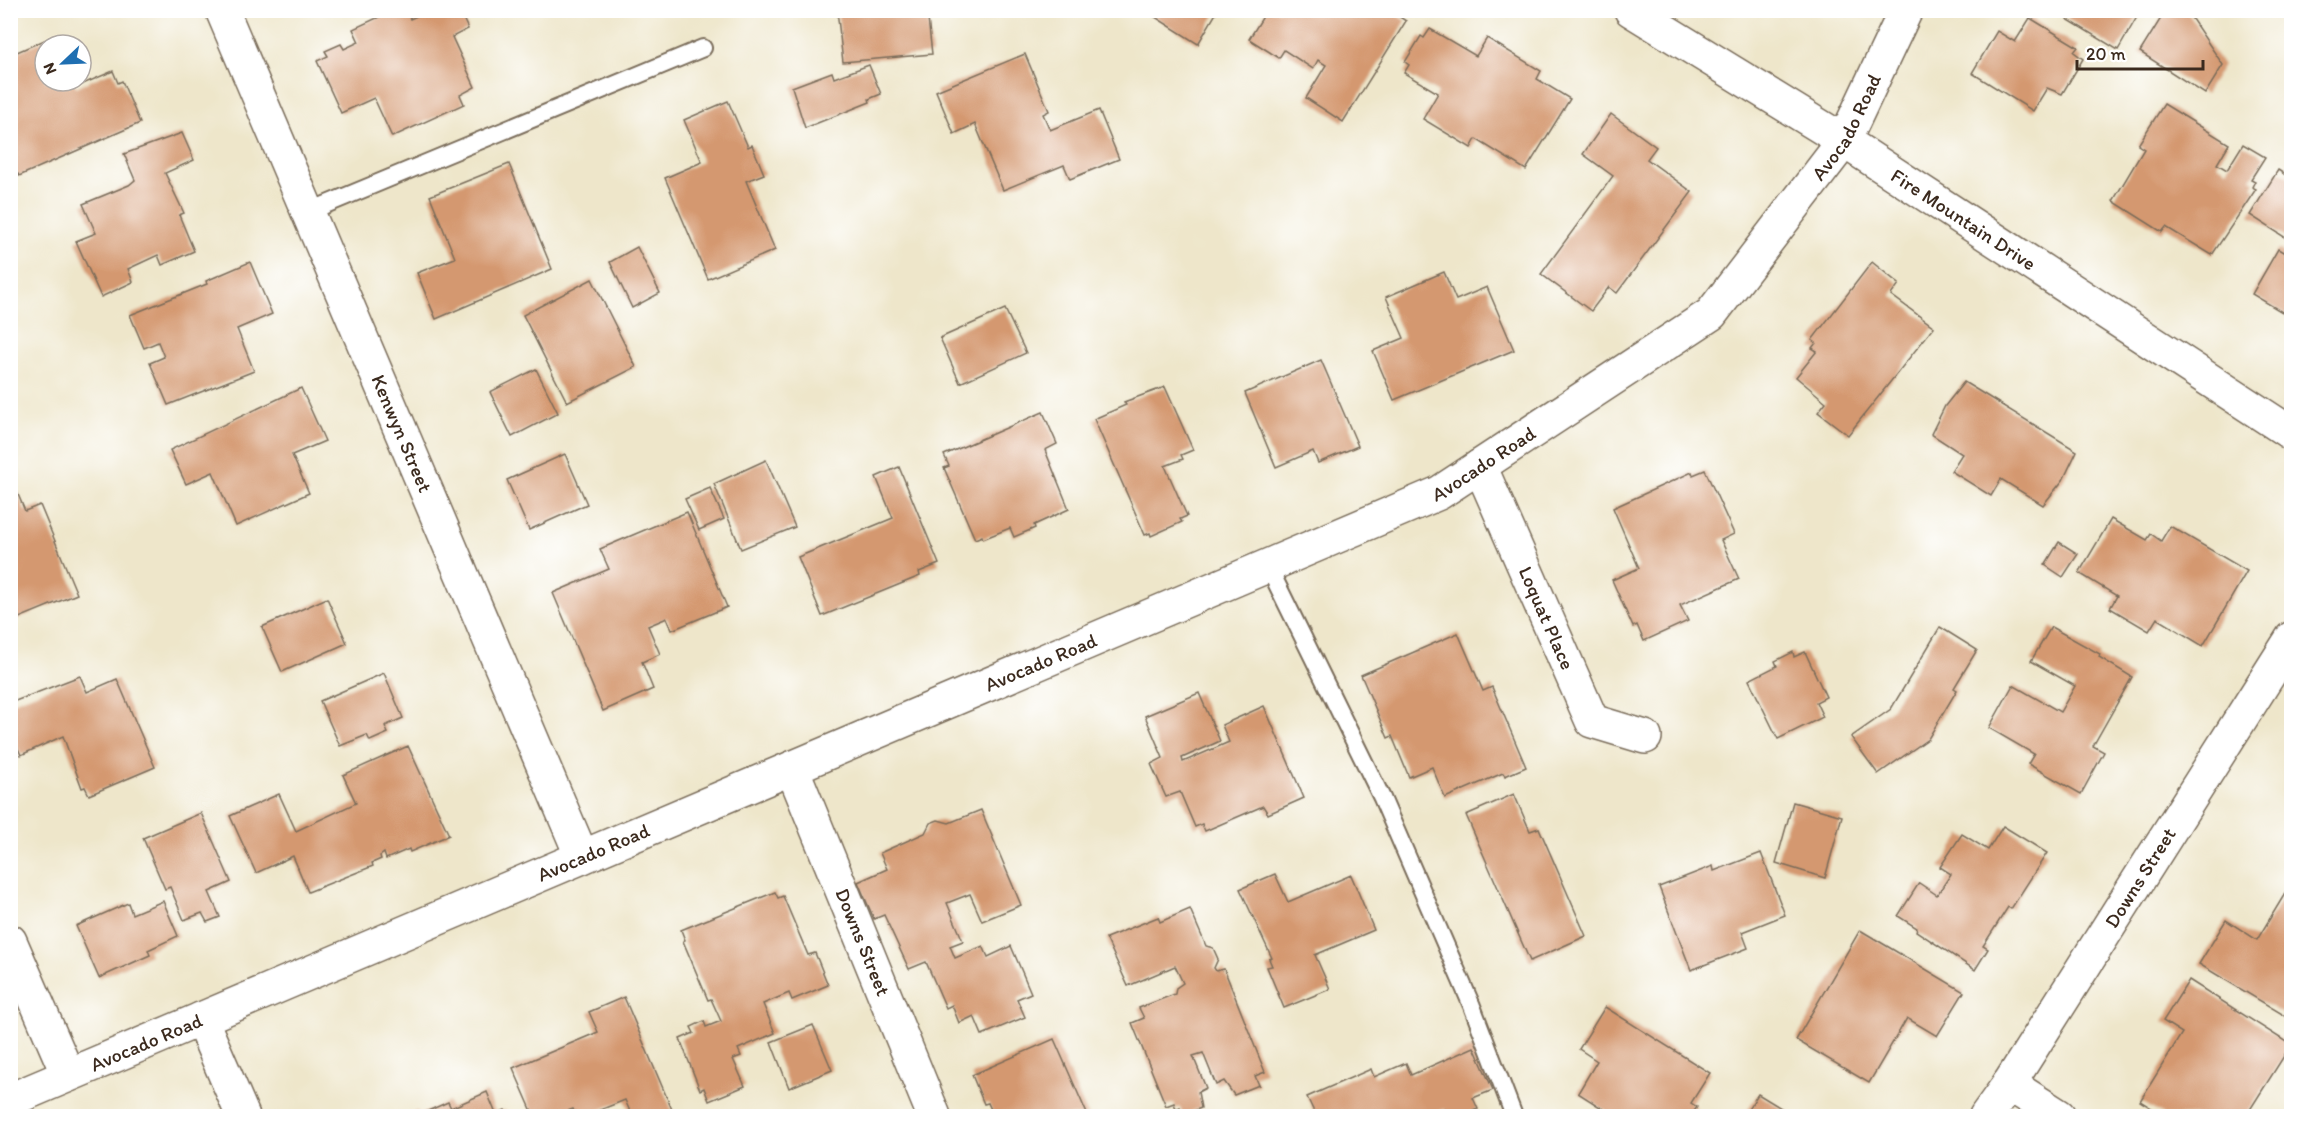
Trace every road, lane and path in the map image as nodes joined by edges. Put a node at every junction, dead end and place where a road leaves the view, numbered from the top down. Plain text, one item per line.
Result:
1 (222, 10) edge
2 (1631, 10) edge
3 (1906, 10) edge
4 (703, 48) dead end
5 (1844, 141) junction
6 (308, 212) junction
7 (2292, 434) edge
8 (1480, 466) junction
9 (1268, 566) junction
10 (2292, 638) edge
11 (1645, 737) dead end
12 (792, 768) junction
13 (582, 857) junction
14 (10, 941) edge
15 (201, 1019) junction
16 (68, 1075) junction
17 (2009, 1084) junction
18 (10, 1100) edge
19 (243, 1116) edge
20 (934, 1116) edge
21 (1514, 1116) edge
22 (1986, 1116) edge
23 (2059, 1116) edge

1 - 6 street, Kenwyn Street
2 - 5 street, Fire Mountain Drive
3 - 5 street, Avocado Road
4 - 6 lane
5 - 7 street, Fire Mountain Drive
5 - 8 street, Avocado Road
6 - 13 street, Kenwyn Street
8 - 9 street, Avocado Road
8 - 11 street, Loquat Place
9 - 12 street, Avocado Road
9 - 21 lane
10 - 17 street, Downs Street
12 - 13 street, Avocado Road
12 - 20 street, Downs Street
13 - 15 street, Avocado Road
14 - 16 street
15 - 16 street, Avocado Road
15 - 19 street
16 - 18 street, Avocado Road
17 - 22 street, Downs Street
17 - 23 street

